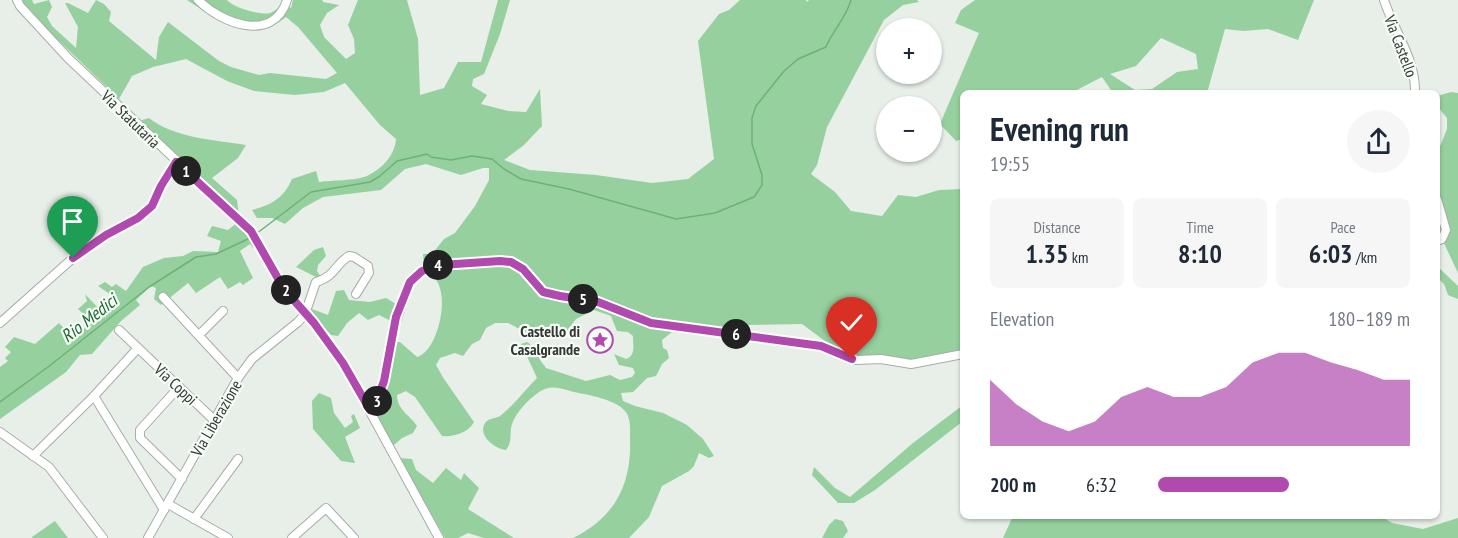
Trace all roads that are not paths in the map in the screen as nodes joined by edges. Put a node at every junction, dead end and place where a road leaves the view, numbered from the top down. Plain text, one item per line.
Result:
1 (17, 0) edge
2 (198, 0) edge
3 (287, 0) edge
4 (1384, 0) edge
5 (1415, 90) edge
6 (176, 162) junction
7 (1440, 209) edge
8 (1440, 240) edge
9 (356, 294) dead end
10 (163, 297) dead end
11 (223, 311) dead end
12 (305, 314) junction
13 (0, 323) edge
14 (119, 330) dead end
15 (199, 335) junction
16 (138, 348) junction
17 (960, 355) edge
18 (238, 378) junction
19 (179, 387) junction
20 (94, 396) junction
21 (370, 410) junction
22 (214, 420) junction
23 (0, 432) edge
24 (33, 456) junction
25 (238, 459) dead end
26 (182, 479) junction
27 (166, 507) junction
28 (194, 519) junction
29 (103, 538) edge
30 (148, 538) edge
31 (228, 538) edge
32 (292, 538) edge
33 (354, 538) edge
34 (439, 538) edge

1 - 6 street, Via Statutaria
2 - 3 street
4 - 5 street, Via Castello
6 - 12 street, Via Statutaria
6 - 13 street
7 - 8 street
9 - 12 street
10 - 15 street
11 - 15 street
12 - 18 street, Via Liberazione
12 - 21 street, Via Statutaria
14 - 16 street, Via Coppi
15 - 18 street
16 - 19 street, Via Coppi
16 - 20 street
17 - 21 street
18 - 22 street, Via Liberazione
19 - 22 street, Via Coppi
19 - 26 street
20 - 24 street
20 - 27 street
21 - 34 street, Via Statutaria
22 - 26 street, Via Liberazione
23 - 24 street
24 - 29 street
25 - 28 street
26 - 27 street, Via Liberazione
27 - 28 street
27 - 30 street, Via Liberazione
28 - 31 street
32 - 33 street

